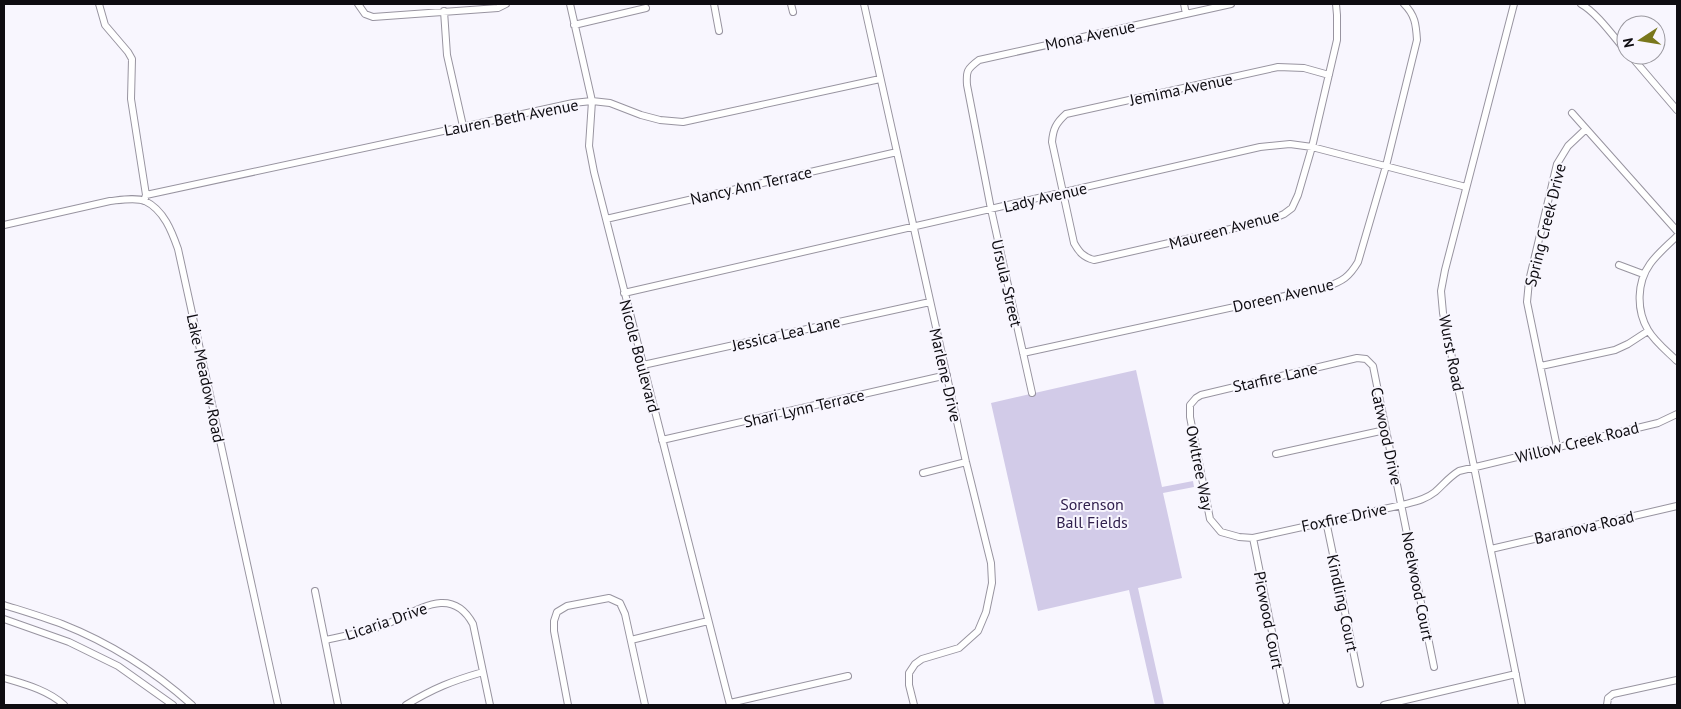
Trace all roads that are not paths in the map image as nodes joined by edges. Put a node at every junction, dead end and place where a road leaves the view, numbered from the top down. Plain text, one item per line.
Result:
1 (99, 4) edge
2 (358, 4) edge
3 (506, 4) edge
4 (570, 4) edge
5 (714, 4) edge
6 (791, 4) edge
7 (864, 4) edge
8 (1184, 4) edge
9 (1231, 4) edge
10 (1336, 4) edge
11 (1404, 4) edge
12 (1514, 4) edge
13 (1581, 4) edge
14 (646, 8) dead end
15 (444, 11) junction
16 (793, 12) dead end
17 (1186, 14) junction
18 (574, 25) junction
19 (719, 31) dead end
20 (1616, 40) edge
21 (1639, 65) edge
22 (1329, 75) junction
23 (880, 79) junction
24 (967, 85) joint
25 (592, 101) junction
26 (1677, 110) edge
27 (1572, 113) dead end
28 (463, 126) junction
29 (1586, 128) junction
30 (1312, 147) junction
31 (897, 152) junction
32 (1386, 166) junction
33 (1466, 187) junction
34 (1063, 192) junction
35 (145, 198) junction
36 (991, 209) junction
37 (606, 219) junction
38 (4, 224) edge
39 (914, 226) junction
40 (1677, 231) edge
41 (1677, 236) edge
42 (1619, 265) dead end
43 (1643, 274) junction
44 (624, 293) junction
45 (930, 302) junction
46 (1648, 331) junction
47 (1023, 353) junction
48 (1677, 362) edge
49 (643, 365) junction
50 (1373, 366) joint
51 (1541, 366) junction
52 (947, 375) junction
53 (1032, 393) dead end
54 (1677, 414) edge
55 (1190, 417) joint
56 (1385, 430) junction
57 (662, 440) junction
58 (1557, 447) junction
59 (1276, 454) dead end
60 (966, 462) junction
61 (1475, 467) junction
62 (923, 473) dead end
63 (1402, 505) junction
64 (1677, 506) edge
65 (1210, 519) joint
66 (1326, 521) junction
67 (1253, 538) junction
68 (1491, 549) junction
69 (315, 590) dead end
70 (4, 605) edge
71 (4, 619) edge
72 (708, 621) junction
73 (326, 640) junction
74 (631, 640) junction
75 (1434, 667) dead end
76 (483, 672) junction
77 (1516, 674) junction
78 (848, 676) dead end
79 (4, 678) edge
80 (1677, 680) edge
81 (1360, 684) dead end
82 (1286, 702) dead end
83 (730, 704) edge
84 (64, 705) edge
85 (172, 705) edge
86 (192, 705) edge
87 (278, 705) edge
88 (338, 705) edge
89 (406, 705) edge
90 (490, 705) edge
91 (568, 705) edge
92 (645, 705) edge
93 (914, 705) edge
94 (1384, 705) edge
95 (1522, 705) edge
96 (1608, 705) edge

1 - 35 street
2 - 15 street
3 - 15 street
4 - 18 street, Nicole Boulevard
5 - 19 street
6 - 16 street
7 - 23 street, Marlene Drive
8 - 17 street
9 - 17 street, Mona Avenue
10 - 22 street, Maureen Avenue
11 - 32 street, Doreen Avenue
12 - 33 street, Wurst Road
13 - 20 street
14 - 18 street
15 - 28 street
17 - 24 street, Mona Avenue
18 - 25 street, Nicole Boulevard
21 - 26 street
22 - 30 street, Maureen Avenue
22 - 34 street, Jemima Avenue
23 - 25 street, Lauren Beth Avenue
23 - 31 street, Marlene Drive
24 - 36 street, Ursula Street
25 - 28 street, Lauren Beth Avenue
25 - 37 street, Nicole Boulevard
27 - 29 street
28 - 35 street, Lauren Beth Avenue
29 - 40 street
29 - 51 street, Spring Creek Drive
30 - 32 street, Lady Avenue
30 - 34 street, Lady Avenue
30 - 34 street, Maureen Avenue
31 - 37 street, Nancy Ann Terrace
31 - 39 street, Marlene Drive
32 - 33 street, Lady Avenue
32 - 47 street, Doreen Avenue
33 - 61 street, Wurst Road
34 - 36 street, Lady Avenue
35 - 38 street
35 - 87 street, Lake Meadow Road
36 - 39 street, Lady Avenue
36 - 47 street, Ursula Street
37 - 44 street, Nicole Boulevard
39 - 44 street, Lady Avenue
39 - 45 street, Marlene Drive
41 - 43 street
42 - 43 street
43 - 46 street
44 - 49 street, Nicole Boulevard
45 - 49 street, Jessica Lea Lane
45 - 52 street, Marlene Drive
46 - 48 street
46 - 51 street
47 - 53 street, Ursula Street
49 - 57 street, Nicole Boulevard
50 - 55 street, Starfire Lane
50 - 56 street, Catwood Drive
51 - 58 street, Spring Creek Drive
52 - 57 street, Shari Lynn Terrace
52 - 60 street, Marlene Drive
54 - 58 street, Willow Creek Road
55 - 65 street, Owltree Way
56 - 59 street
56 - 63 street, Catwood Drive
57 - 72 street, Nicole Boulevard
58 - 61 street, Willow Creek Road
60 - 62 street
60 - 93 street, Marlene Drive
61 - 63 street, Foxfire Drive
61 - 68 street, Wurst Road
63 - 66 street, Foxfire Drive
63 - 75 street, Noelwood Court
64 - 68 street, Baranova Road
65 - 67 street, Foxfire Drive
66 - 67 street, Foxfire Drive
66 - 81 street, Kindling Court
67 - 82 street, Picwood Court
68 - 77 street, Wurst Road
69 - 73 street
70 - 86 street
71 - 85 street
72 - 74 street
72 - 83 street, Nicole Boulevard
73 - 76 street, Licaria Drive
73 - 88 street
74 - 91 street
74 - 92 street
76 - 89 street
76 - 90 street, Licaria Drive
77 - 94 street
77 - 95 street, Wurst Road
78 - 83 street
79 - 84 street
80 - 96 street

